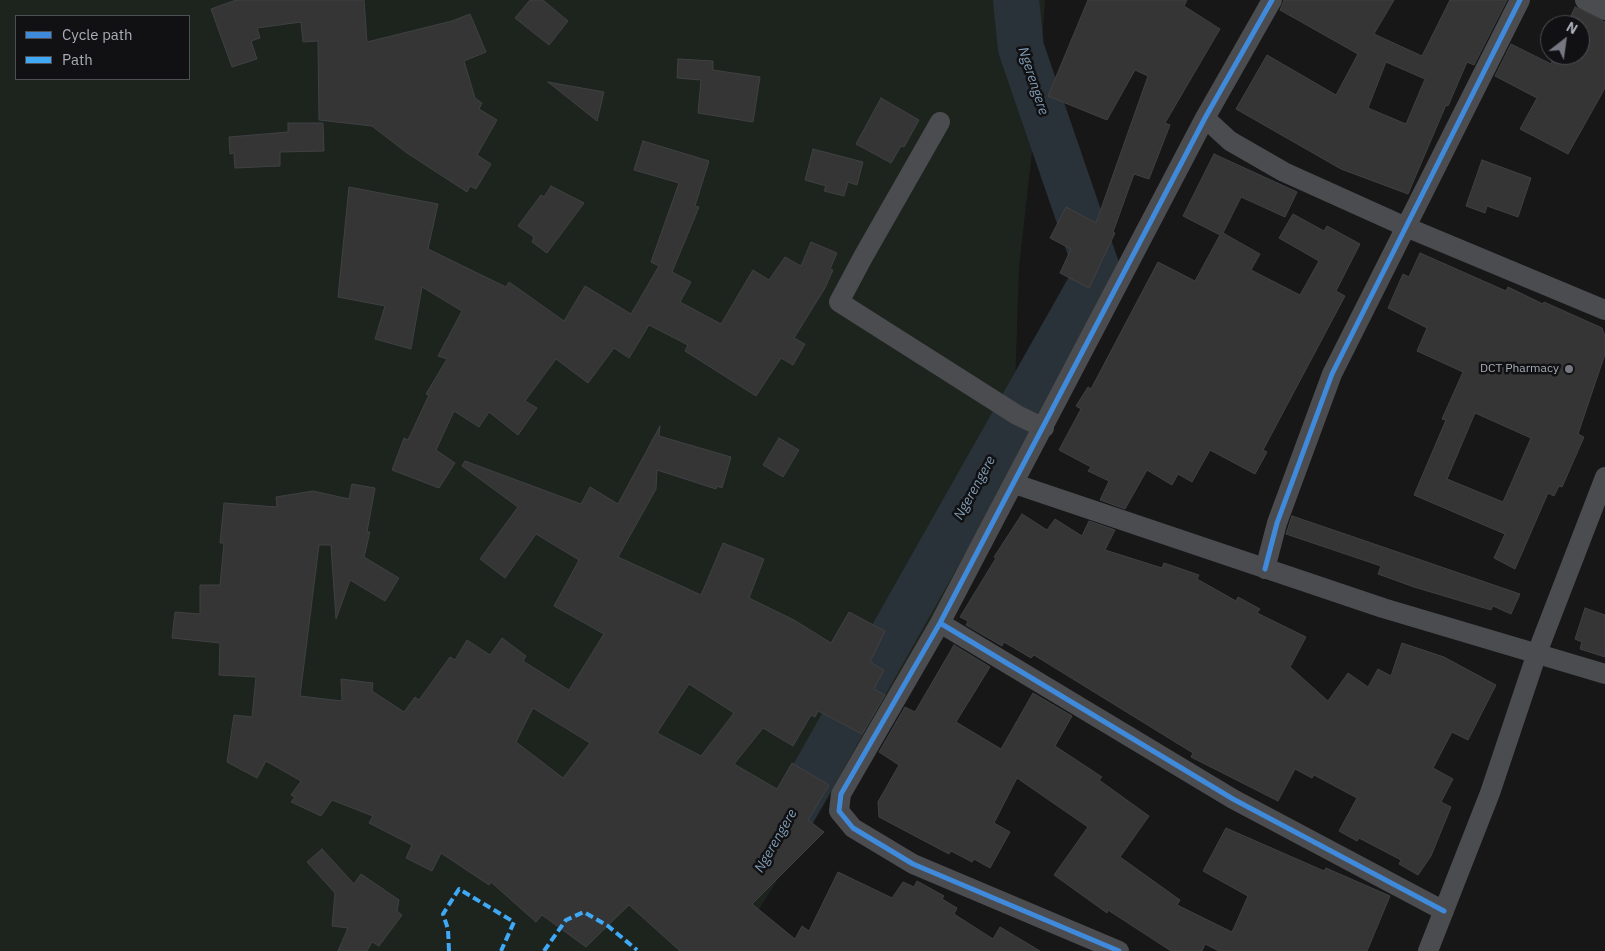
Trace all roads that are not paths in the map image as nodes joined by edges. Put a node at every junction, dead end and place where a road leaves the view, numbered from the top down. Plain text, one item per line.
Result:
1 (1272, 0) edge
2 (1520, 0) edge
3 (1585, 0) edge
4 (1605, 10) edge
5 (1205, 118) junction
6 (940, 122) dead end
7 (1406, 227) junction
8 (1605, 310) edge
9 (1044, 428) junction
10 (1605, 477) edge
11 (1015, 484) junction
12 (1265, 569) junction
13 (940, 623) junction
14 (1537, 653) junction
15 (1605, 674) edge
16 (1444, 911) junction
17 (1119, 951) edge
18 (1428, 951) edge

1 - 5 street
2 - 7 street
3 - 4 street
5 - 7 street
5 - 9 street
6 - 9 street
7 - 8 street
7 - 12 street
9 - 11 street
10 - 14 street
11 - 12 street
11 - 13 street
12 - 14 street
13 - 16 street
13 - 17 street
14 - 15 street
14 - 16 street
16 - 18 street

